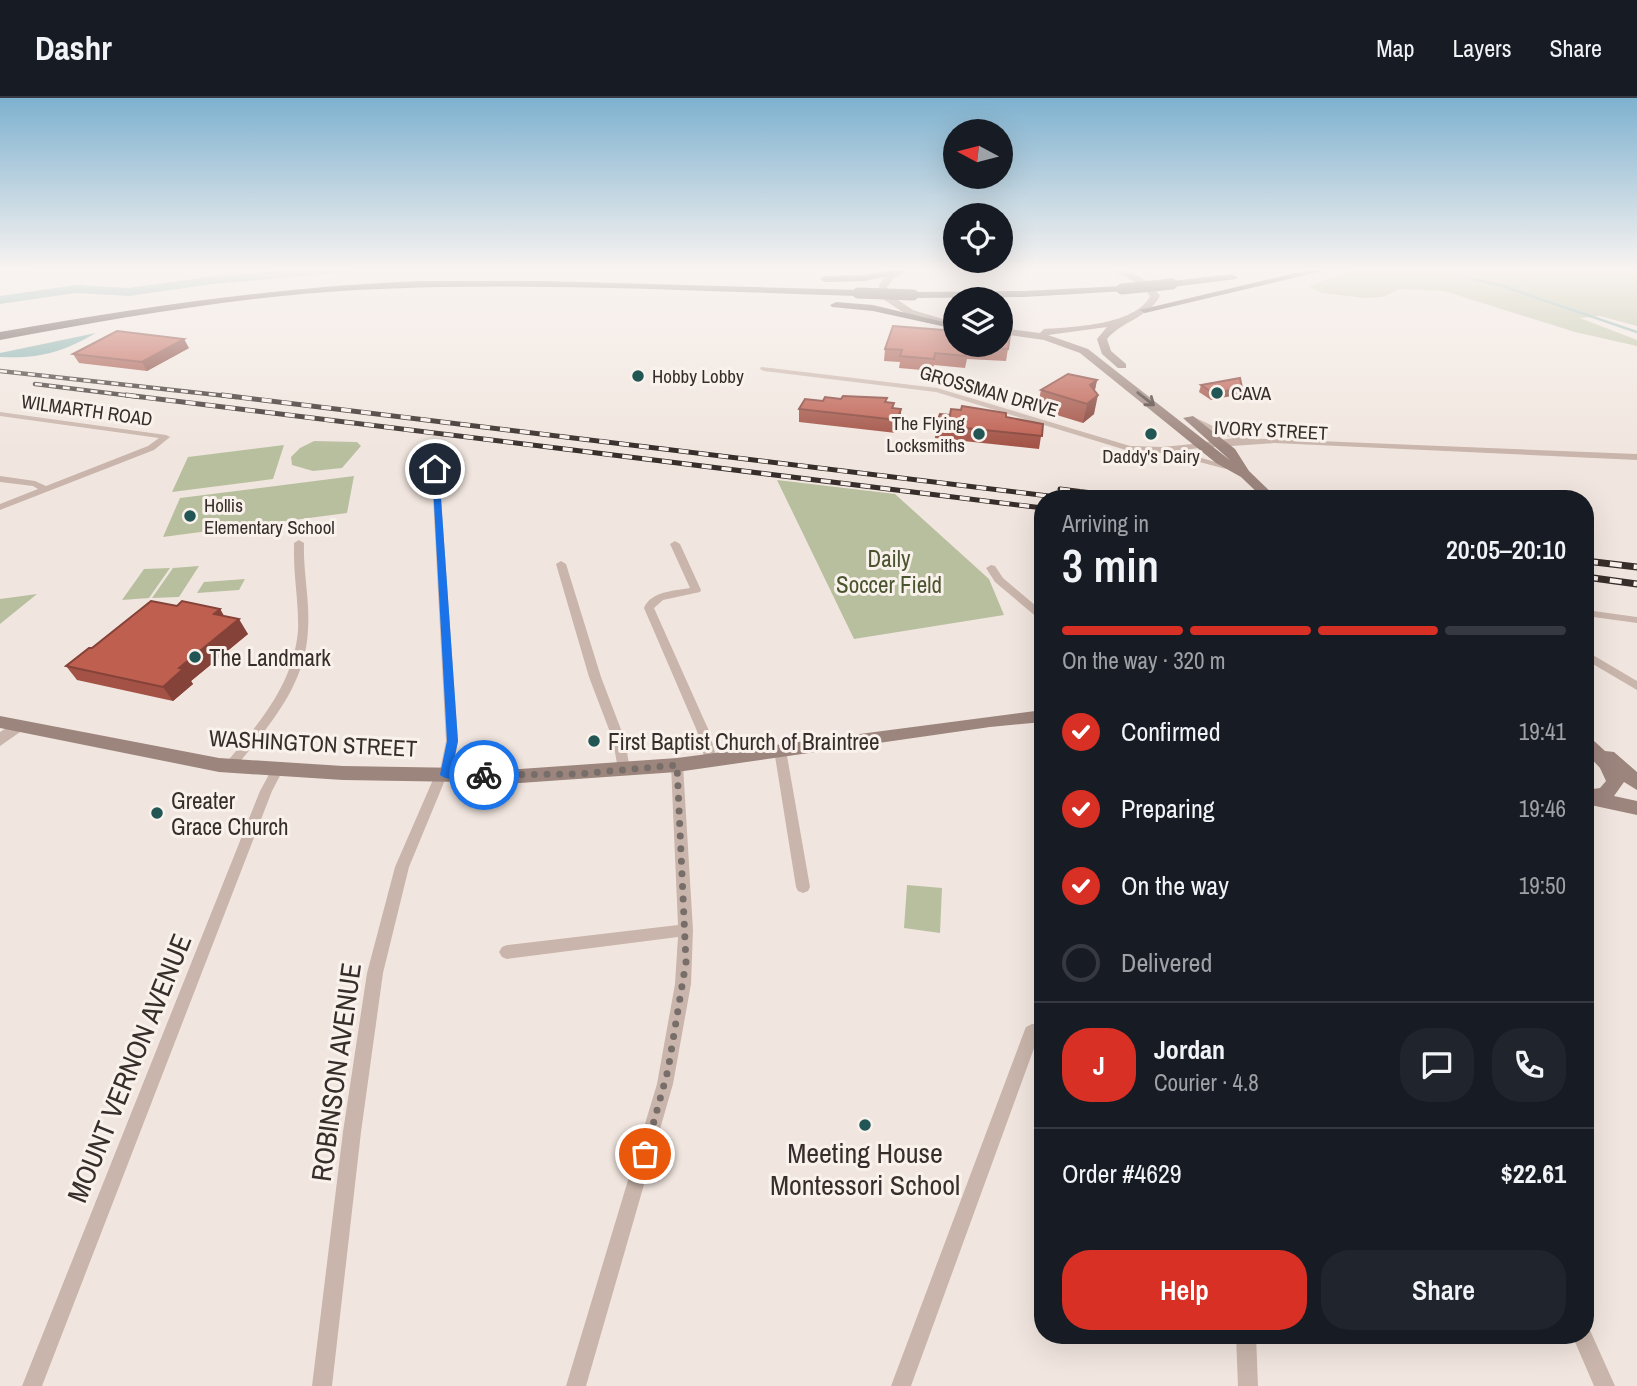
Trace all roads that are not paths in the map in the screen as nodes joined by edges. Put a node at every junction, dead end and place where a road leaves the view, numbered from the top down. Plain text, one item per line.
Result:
1 (41, 328) edge
2 (1077, 328) edge
3 (1111, 328) edge
4 (1013, 331) edge
5 (1013, 333) edge
6 (0, 335) edge
7 (764, 369) dead end
8 (1132, 374) dead end
9 (0, 414) edge
10 (1185, 415) joint
11 (165, 440) joint
12 (1274, 440) junction
13 (433, 442) dead end
14 (1221, 444) junction
15 (1203, 445) junction
16 (1401, 445) junction
17 (1315, 449) junction
18 (1155, 450) junction
19 (1637, 457) edge
20 (1637, 465) edge
21 (1240, 471) junction
22 (0, 479) edge
23 (45, 489) junction
24 (1262, 490) edge
25 (0, 507) edge
26 (299, 543) dead end
27 (675, 544) dead end
28 (561, 564) dead end
29 (991, 568) dead end
30 (1034, 609) edge
31 (1594, 614) edge
32 (1637, 620) edge
33 (1594, 659) edge
34 (1637, 686) edge
35 (1034, 717) edge
36 (5, 723) edge
37 (0, 740) edge
38 (1594, 745) edge
39 (1594, 748) edge
40 (780, 750) junction
41 (1594, 750) edge
42 (711, 760) junction
43 (1637, 764) edge
44 (677, 765) junction
45 (230, 766) junction
46 (277, 770) junction
47 (624, 770) junction
48 (443, 775) junction
49 (1637, 783) edge
50 (1594, 796) edge
51 (1594, 799) edge
52 (1637, 808) edge
53 (803, 887) dead end
54 (686, 930) junction
55 (507, 952) dead end
56 (1034, 1031) edge
57 (1246, 1344) edge
58 (1586, 1344) edge
59 (32, 1386) edge
60 (322, 1386) edge
61 (576, 1386) edge
62 (901, 1386) edge
63 (1248, 1386) edge
64 (1605, 1386) edge

1 - 6 highway
2 - 4 main road
3 - 8 main road
5 -> 15 main road
7 - 18 street, GROSSMAN DRIVE
9 - 11 street, WILMARTH ROAD
10 - 12 street
10 - 14 main road
11 - 23 street
12 - 14 street, IVORY STREET
12 - 16 street, IVORY STREET
13 - 48 street
14 - 15 street, IVORY STREET
14 - 17 street, IVORY STREET
14 - 21 main road
15 - 18 street, GROSSMAN DRIVE
15 - 21 main road
16 - 17 street
16 - 19 street, IVORY STREET
17 - 20 street, IVORY STREET
18 - 21 street
21 - 24 main road
22 - 23 street
23 - 25 street
26 - 45 street
27 - 42 street
28 - 47 street
29 - 30 street
31 - 32 street
33 - 34 street
35 - 40 main road, WASHINGTON STREET
36 - 37 street
36 - 45 main road, WASHINGTON STREET
38 - 43 main road
39 - 49 main road
40 - 42 main road, WASHINGTON STREET
40 - 53 street
41 - 50 main road
42 - 44 main road, WASHINGTON STREET
44 - 47 main road, WASHINGTON STREET
44 - 54 street
45 - 46 main road, WASHINGTON STREET
46 - 48 main road, WASHINGTON STREET
46 - 59 street, MOUNT VERNON AVENUE
47 - 48 main road, WASHINGTON STREET
48 - 60 street, ROBINSON AVENUE
51 - 52 main road
54 - 55 street
54 - 61 street
56 - 62 street
57 - 63 street
58 - 64 street

